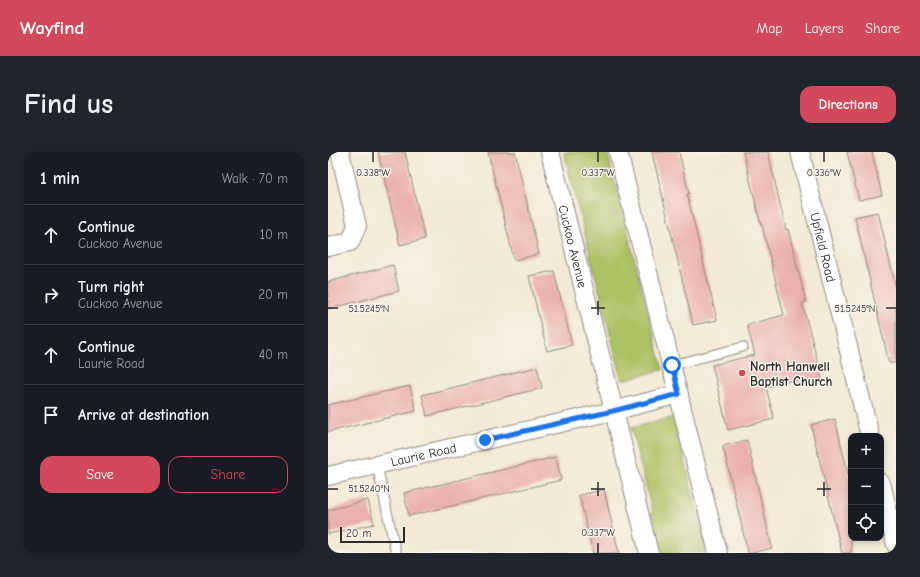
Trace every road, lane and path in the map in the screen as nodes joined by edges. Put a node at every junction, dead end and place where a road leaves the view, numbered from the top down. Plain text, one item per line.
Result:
1 (340, 152) edge
2 (550, 152) edge
3 (618, 152) edge
4 (800, 152) edge
5 (328, 247) edge
6 (743, 347) dead end
7 (672, 365) junction
8 (679, 394) junction
9 (613, 411) junction
10 (869, 433) edge
11 (377, 465) junction
12 (328, 476) edge
13 (884, 495) edge
14 (896, 545) edge
15 (396, 553) edge
16 (649, 553) edge
17 (718, 553) edge

1 - 5 street
2 - 9 street, Cuckoo Avenue
3 - 7 street
4 - 10 street, Upfield Road
6 - 7 lane
7 - 8 street
8 - 9 street
8 - 17 street
9 - 11 street, Laurie Road
9 - 16 street, Cuckoo Avenue
11 - 12 street, Laurie Road
11 - 15 lane
13 - 14 street

